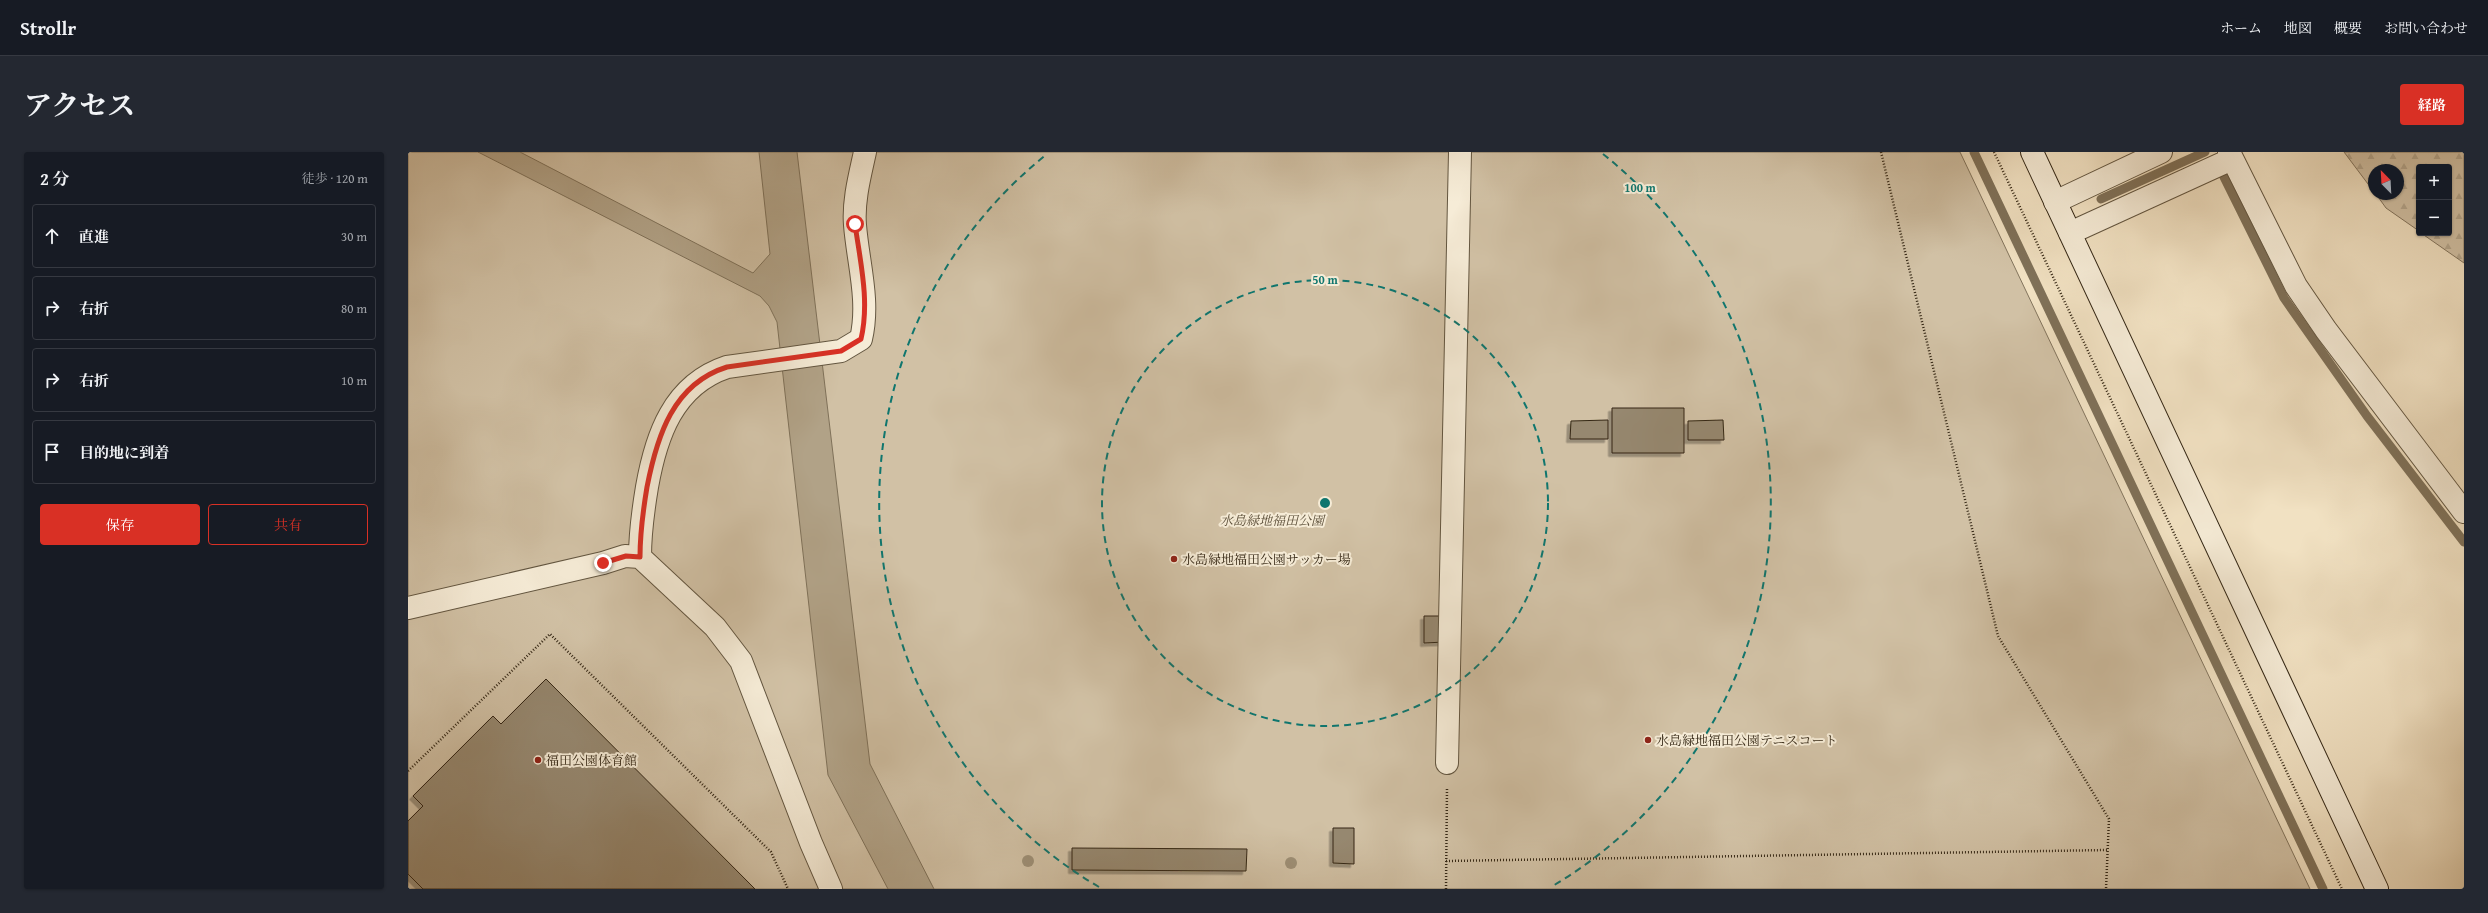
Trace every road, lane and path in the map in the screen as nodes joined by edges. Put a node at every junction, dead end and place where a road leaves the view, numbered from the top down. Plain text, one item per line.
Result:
1 (865, 152) edge
2 (1460, 152) edge
3 (1881, 152) edge
4 (1994, 152) edge
5 (2032, 152) edge
6 (2161, 152) edge
7 (2230, 155) edge
8 (2055, 202) junction
9 (2070, 233) junction
10 (2464, 512) edge
11 (640, 557) junction
12 (408, 608) edge
13 (1447, 763) joint
14 (408, 771) edge
15 (2107, 850) junction
16 (1446, 861) junction
17 (788, 889) edge
18 (831, 889) edge
19 (1446, 889) edge
20 (2106, 889) edge
21 (2342, 889) edge
22 (2378, 889) edge

1 - 11 street
2 - 13 street
3 - 15 path
4 - 21 path
5 - 8 street
6 - 8 street
7 - 9 street
7 - 10 street
8 - 9 street
9 - 22 street
11 - 12 street
11 - 18 street
13 - 16 path
14 - 17 path
15 - 16 path
15 - 20 path
16 - 19 path

